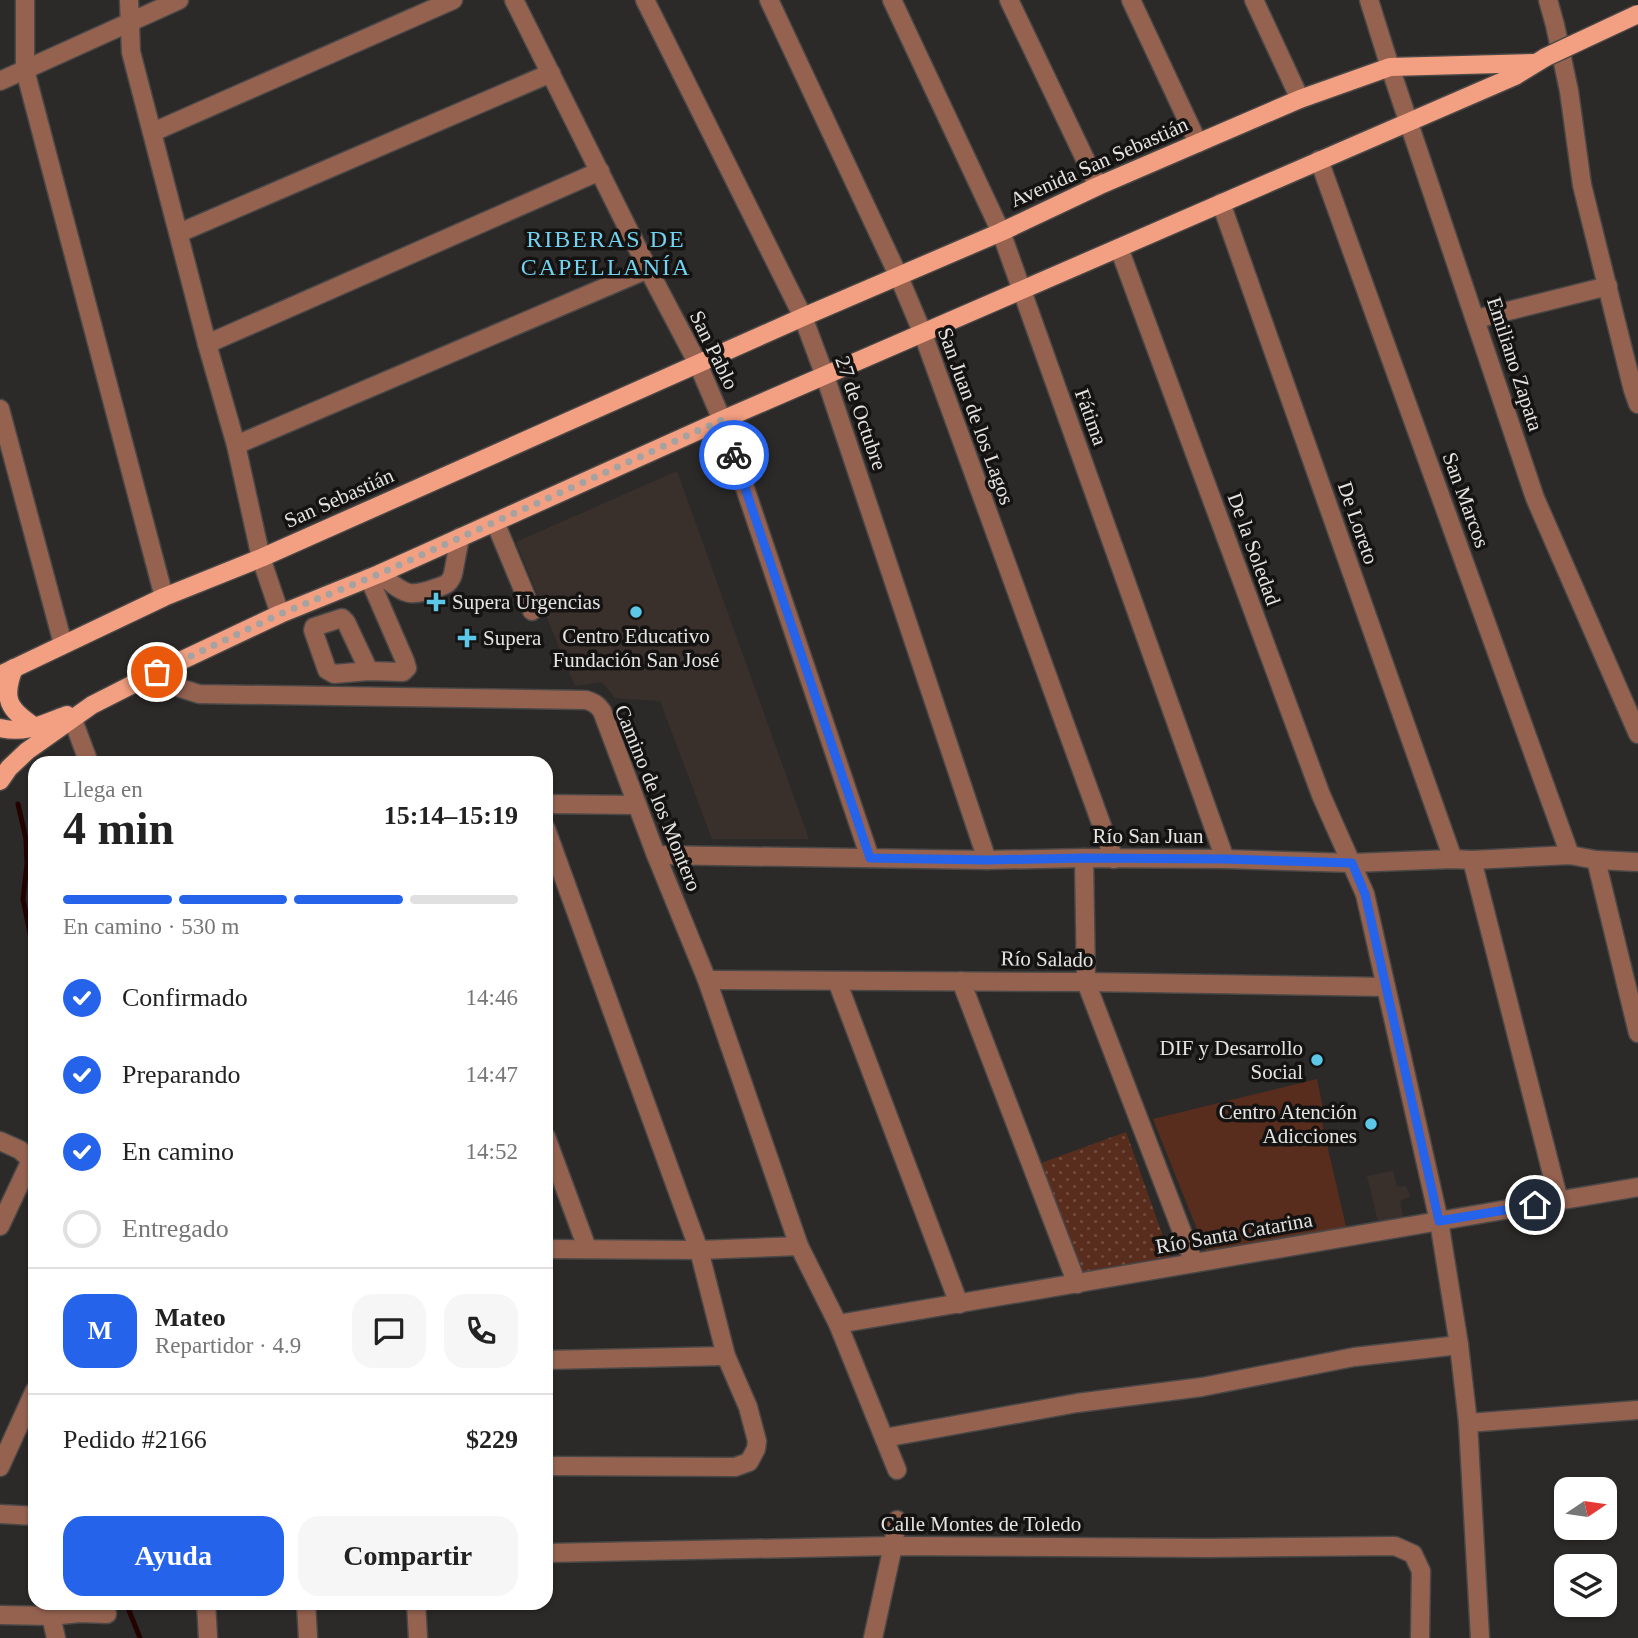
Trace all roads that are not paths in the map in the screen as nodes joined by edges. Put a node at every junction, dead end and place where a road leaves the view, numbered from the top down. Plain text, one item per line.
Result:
1 (25, 0) edge
2 (129, 0) edge
3 (179, 0) edge
4 (453, 0) edge
5 (514, 0) edge
6 (645, 0) edge
7 (769, 0) edge
8 (892, 0) edge
9 (1009, 0) edge
10 (1131, 0) edge
11 (1254, 0) edge
12 (1369, 0) edge
13 (1548, 0) edge
14 (1638, 14) edge
15 (129, 22) junction
16 (1540, 60) junction
17 (1390, 66) junction
18 (25, 70) junction
19 (551, 73) junction
20 (0, 81) edge
21 (1300, 99) junction
22 (1408, 121) junction
23 (152, 132) junction
24 (1198, 143) junction
25 (1319, 160) junction
26 (600, 171) junction
27 (1098, 186) junction
28 (1221, 203) junction
29 (1001, 232) junction
30 (179, 233) junction
31 (1119, 248) junction
32 (648, 269) junction
33 (899, 277) junction
34 (1608, 286) junction
35 (1021, 290) junction
36 (803, 317) junction
37 (1476, 319) junction
38 (923, 334) junction
39 (207, 344) junction
40 (698, 364) junction
41 (825, 376) junction
42 (1638, 404) edge
43 (0, 410) edge
44 (722, 420) junction
45 (236, 445) junction
46 (495, 522) junction
47 (460, 537) junction
48 (261, 558) junction
49 (374, 576) junction
50 (164, 597) junction
51 (532, 611) dead end
52 (280, 614) junction
53 (62, 644) junction
54 (7, 671) edge
55 (369, 671) dead end
56 (157, 672) junction
57 (92, 705) junction
58 (68, 723) junction
59 (35, 727) junction
60 (0, 728) edge
61 (1638, 734) edge
62 (85, 756) edge
63 (0, 780) edge
64 (553, 804) edge
65 (637, 805) junction
66 (553, 848) edge
67 (656, 855) junction
68 (1570, 855) junction
69 (870, 858) junction
70 (1084, 858) junction
71 (1114, 859) junction
72 (1225, 859) junction
73 (1453, 859) junction
74 (987, 860) junction
75 (1472, 860) junction
76 (1596, 860) junction
77 (1638, 862) edge
78 (1352, 863) junction
79 (707, 980) junction
80 (837, 981) junction
81 (961, 981) junction
82 (1086, 982) junction
83 (1386, 987) junction
84 (1638, 1032) edge
85 (0, 1141) edge
86 (553, 1156) edge
87 (28, 1157) edge
88 (28, 1172) edge
89 (1638, 1187) edge
90 (1559, 1201) junction
91 (1439, 1221) junction
92 (0, 1226) edge
93 (799, 1246) junction
94 (587, 1248) junction
95 (553, 1249) edge
96 (699, 1250) junction
97 (1194, 1263) junction
98 (1077, 1283) junction
99 (959, 1304) junction
100 (838, 1324) junction
101 (1459, 1345) junction
102 (726, 1356) junction
103 (553, 1360) edge
104 (28, 1405) edge
105 (1638, 1410) edge
106 (1468, 1423) junction
107 (884, 1438) junction
108 (553, 1466) edge
109 (0, 1467) edge
110 (897, 1470) dead end
111 (0, 1514) edge
112 (28, 1516) edge
113 (897, 1520) dead end
114 (893, 1546) junction
115 (553, 1553) edge
116 (99, 1610) edge
117 (206, 1610) edge
118 (306, 1610) edge
119 (416, 1610) edge
120 (0, 1615) edge
121 (51, 1616) junction
122 (56, 1638) edge
123 (208, 1638) edge
124 (308, 1638) edge
125 (418, 1638) edge
126 (873, 1638) edge
127 (1420, 1638) edge
128 (1480, 1638) edge

1 - 18 street
2 - 15 street
3 - 15 street
4 - 23 street
5 - 19 street, San Pablo
6 - 36 street, 27 de Octubre
7 - 33 street, San Juan de los Lagos
8 - 29 street, Fátima
9 - 27 street
10 - 24 street
11 - 21 street
12 - 17 street, Emiliano Zapata
13 - 34 street
14 - 16 main road, Avenida San Sebastián, bridge
15 - 18 street
15 - 23 street
16 - 17 main road, Avenida San Sebastián
16 - 22 main road, Avenida San Sebastián
17 - 21 main road, Avenida San Sebastián
17 - 22 street, Emiliano Zapata
18 - 20 street
18 - 50 street
19 - 26 street, San Pablo
19 - 30 street
21 - 24 main road, Avenida San Sebastián
22 - 25 main road, Avenida San Sebastián
22 - 37 street, Emiliano Zapata
23 - 30 street
24 - 27 main road, Avenida San Sebastián
25 - 28 main road, Avenida San Sebastián
25 - 68 street, San Marcos
26 - 32 street, San Pablo
26 - 39 street
27 - 29 main road, Avenida San Sebastián
28 - 31 main road, Avenida San Sebastián
28 - 73 street, De Loreto
29 - 33 main road, Avenida San Sebastián
29 - 35 street, Fátima
30 - 39 street
31 - 35 main road, Avenida San Sebastián
31 - 78 street, De la Soledad
32 - 40 street, San Pablo
32 - 45 street
33 - 36 main road, Avenida San Sebastián
33 - 38 street, San Juan de los Lagos
34 - 37 street
34 - 42 street
35 - 38 main road, Avenida San Sebastián
35 - 72 street, Fátima
36 - 40 main road, Avenida San Sebastián
36 - 41 street, 27 de Octubre
37 - 61 street, Emiliano Zapata
38 - 41 main road, Avenida San Sebastián
38 - 71 street, San Juan de los Lagos
39 - 45 street
40 - 44 street, San Pablo
40 - 48 main road, San Sebastián
41 - 44 main road, Avenida San Sebastián
41 - 74 street, 27 de Octubre
43 - 53 street
44 - 46 main road
44 - 69 street, San Pablo
45 - 48 street
46 - 47 main road
46 - 51 street
47 - 49 main road
47 - 49 street
48 - 50 main road, San Sebastián
48 - 52 street
49 - 52 main road
49 - 55 street
50 - 53 main road, San Sebastián
52 - 56 main road
53 - 54 main road, San Sebastián
54 - 59 main road
56 - 57 main road
56 - 65 street, Camino de los Montero
57 - 58 main road
57 - 59 main road
58 - 62 street
58 - 63 main road
59 - 60 main road
64 - 65 street
65 - 67 street, Camino de los Montero
66 - 96 street
67 - 69 street, Río San Juan
67 - 79 street, Camino de los Montero
68 - 75 street, Río San Juan
68 - 76 street, Río San Juan
69 - 74 street, Río San Juan
70 - 71 street, Río San Juan
70 - 74 street, Río San Juan
70 - 82 street
71 - 72 street, Río San Juan
72 - 78 street, Río San Juan
73 - 75 street, Río San Juan
73 - 78 street, Río San Juan
75 - 90 street
76 - 77 street, Río San Juan
76 - 84 street
78 - 83 street, De la Soledad
79 - 80 street, Río Salado
79 - 93 street, Camino de los Montero
80 - 81 street, Río Salado
80 - 99 street
81 - 82 street, Río Salado
81 - 98 street
82 - 83 street, Río Salado
82 - 97 street
83 - 91 street, De la Soledad
85 - 87 street
86 - 94 street
88 - 92 street
89 - 90 street, Río Santa Catarina
90 - 91 street, Río Santa Catarina
91 - 97 street, Río Santa Catarina
91 - 101 street, De la Soledad
93 - 96 street
93 - 100 street, Camino de los Montero
94 - 95 street
94 - 96 street
96 - 102 street
97 - 98 street, Río Santa Catarina
98 - 99 street, Río Santa Catarina
99 - 100 street, Río Santa Catarina
100 - 107 street, Camino de los Montero
101 - 106 street, De la Soledad
101 - 107 street
102 - 103 street
102 - 108 street
104 - 109 street
105 - 106 street
106 - 128 street, De la Soledad
107 - 110 street, Camino de los Montero
111 - 112 street
113 - 114 street
114 - 115 street, Calle Montes de Toledo
114 - 126 street
114 - 127 street, Calle Montes de Toledo
116 - 121 street
117 - 123 street
118 - 124 street
119 - 125 street
120 - 121 street
121 - 122 street

